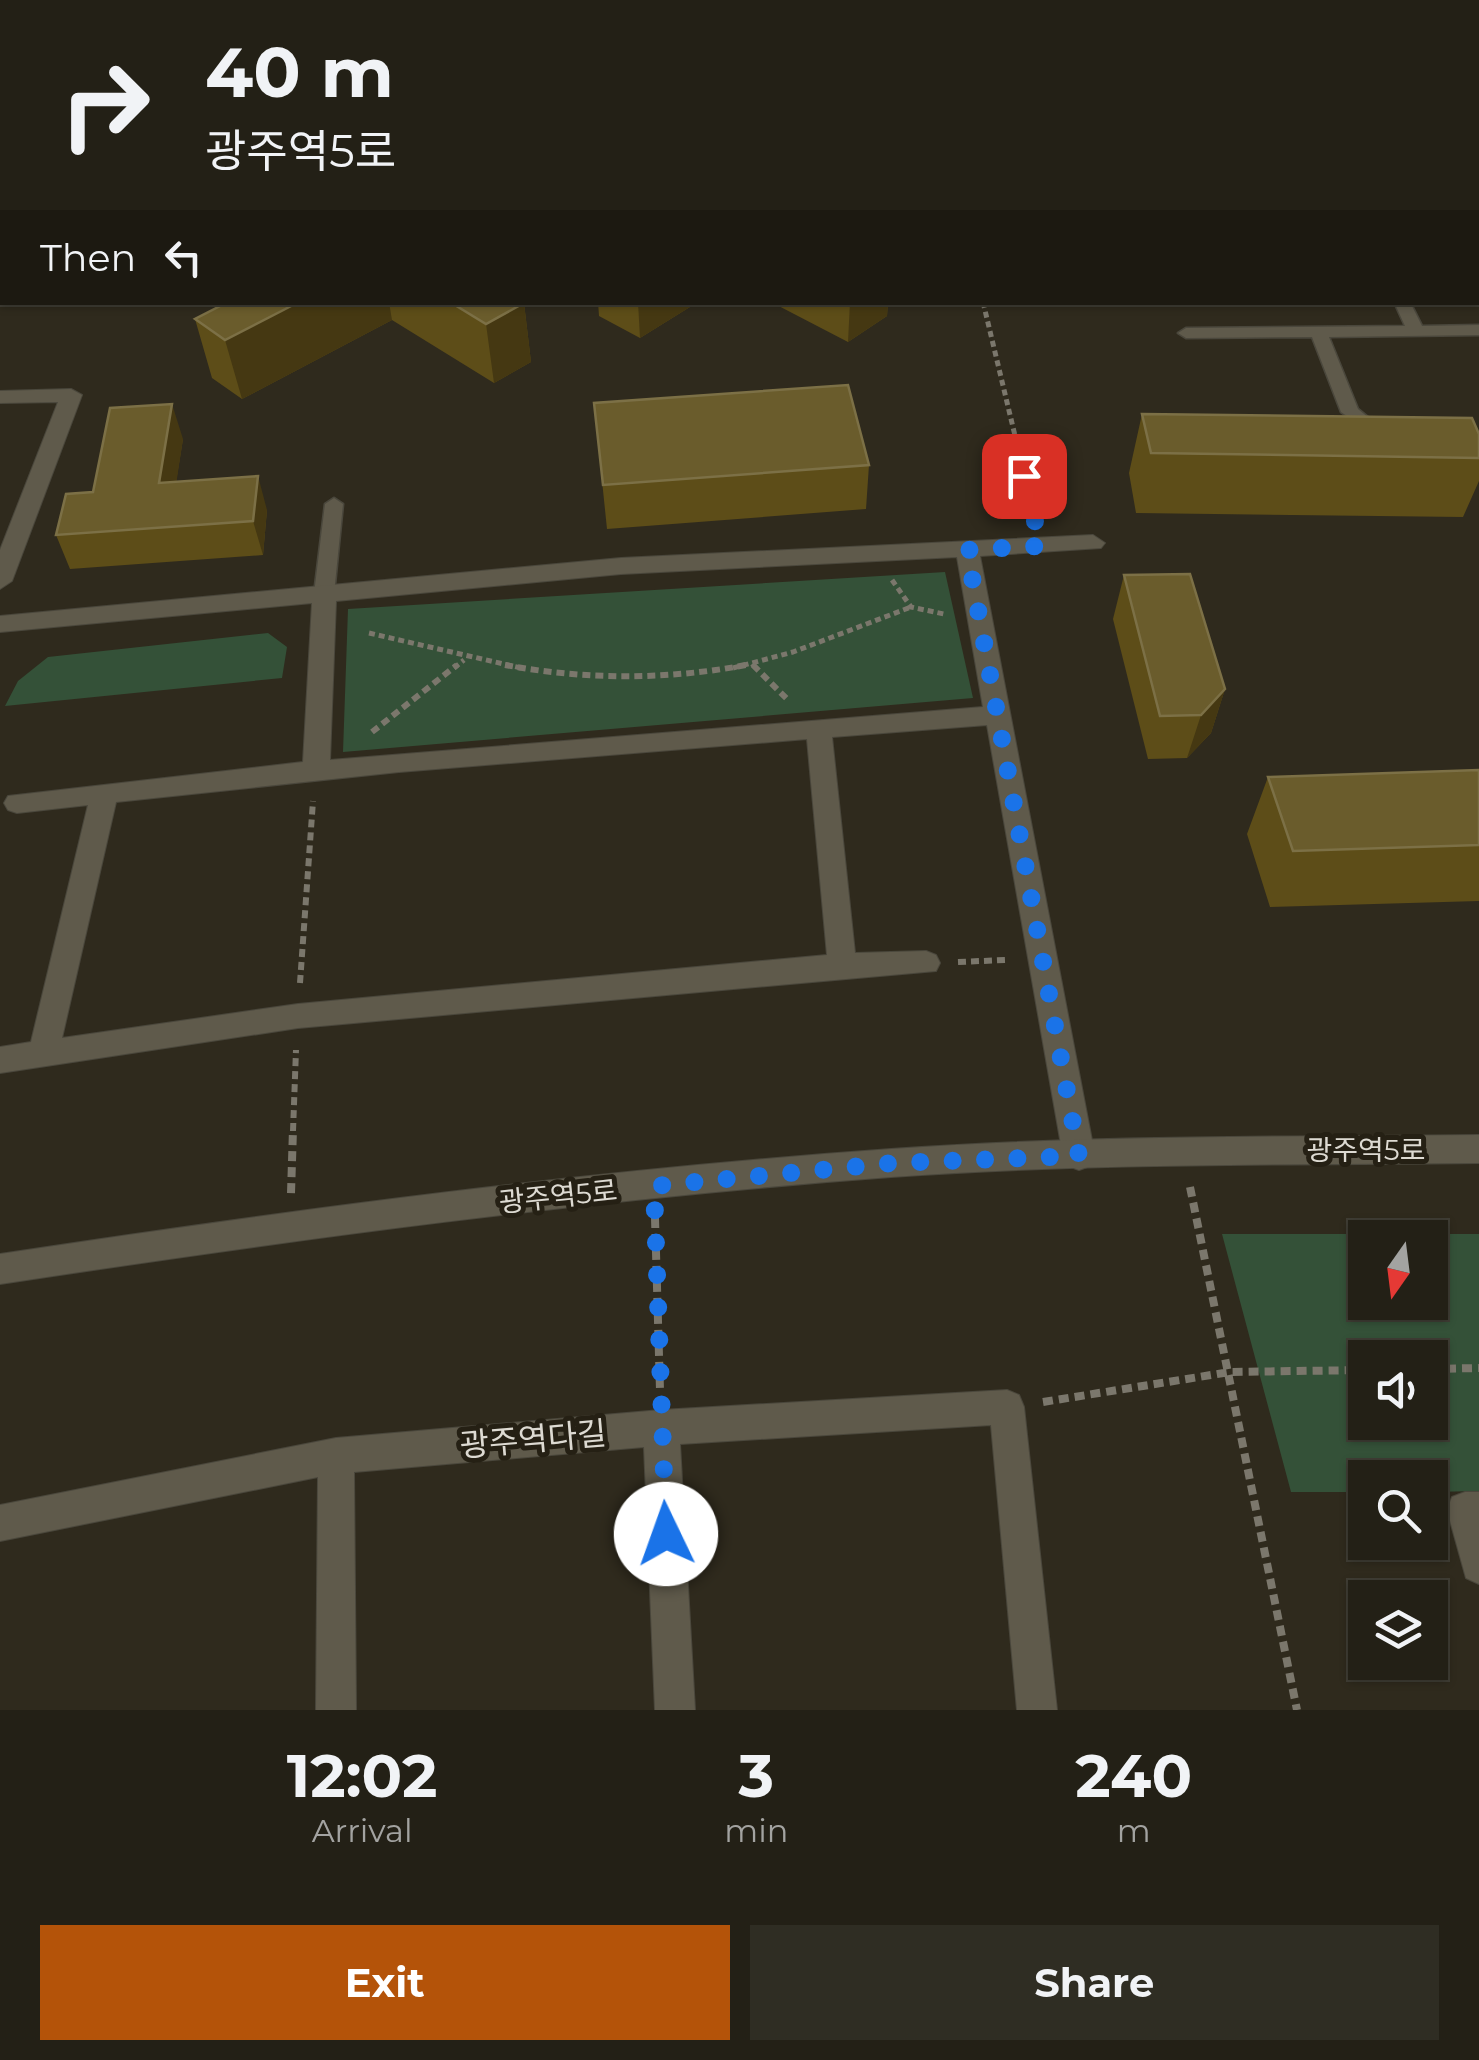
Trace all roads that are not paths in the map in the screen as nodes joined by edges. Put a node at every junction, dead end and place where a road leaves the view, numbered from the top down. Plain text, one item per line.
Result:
1 (1403, 305) edge
2 (1479, 330) edge
3 (1416, 331) junction
4 (1319, 332) junction
5 (1186, 333) dead end
6 (0, 397) edge
7 (1402, 444) edge
8 (334, 504) dead end
9 (1092, 543) dead end
10 (967, 550) junction
11 (0, 581) edge
12 (324, 594) junction
13 (0, 624) edge
14 (998, 715) junction
15 (819, 732) junction
16 (316, 770) junction
17 (104, 796) junction
18 (17, 804) dead end
19 (926, 963) road end
20 (842, 965) junction
21 (44, 1052) junction
22 (0, 1060) edge
23 (1479, 1150) edge
24 (1079, 1156) junction
25 (0, 1269) edge
26 (661, 1428) junction
27 (336, 1456) junction
28 (1479, 1510) edge
29 (0, 1523) edge
30 (1479, 1565) edge
31 (336, 1710) edge
32 (674, 1710) edge
33 (1037, 1710) edge

1 - 3 lane
2 - 3 lane
3 - 4 lane
4 - 5 lane
4 - 7 lane
6 - 11 street
8 - 12 lane
9 - 10 street
10 - 12 street
10 - 14 street
12 - 13 street
12 - 16 street
14 - 15 street
14 - 24 street
15 - 16 street
15 - 20 street
16 - 17 street
17 - 18 street
17 - 21 street
19 - 20 street
20 - 21 street
21 - 22 street
23 - 24 street, 광주역5로
24 - 25 street, 광주역5로
26 - 27 street, 광주역다길
26 - 32 street
26 - 33 street, 광주역다길
27 - 29 street, 광주역다길
27 - 31 street
28 - 30 street

